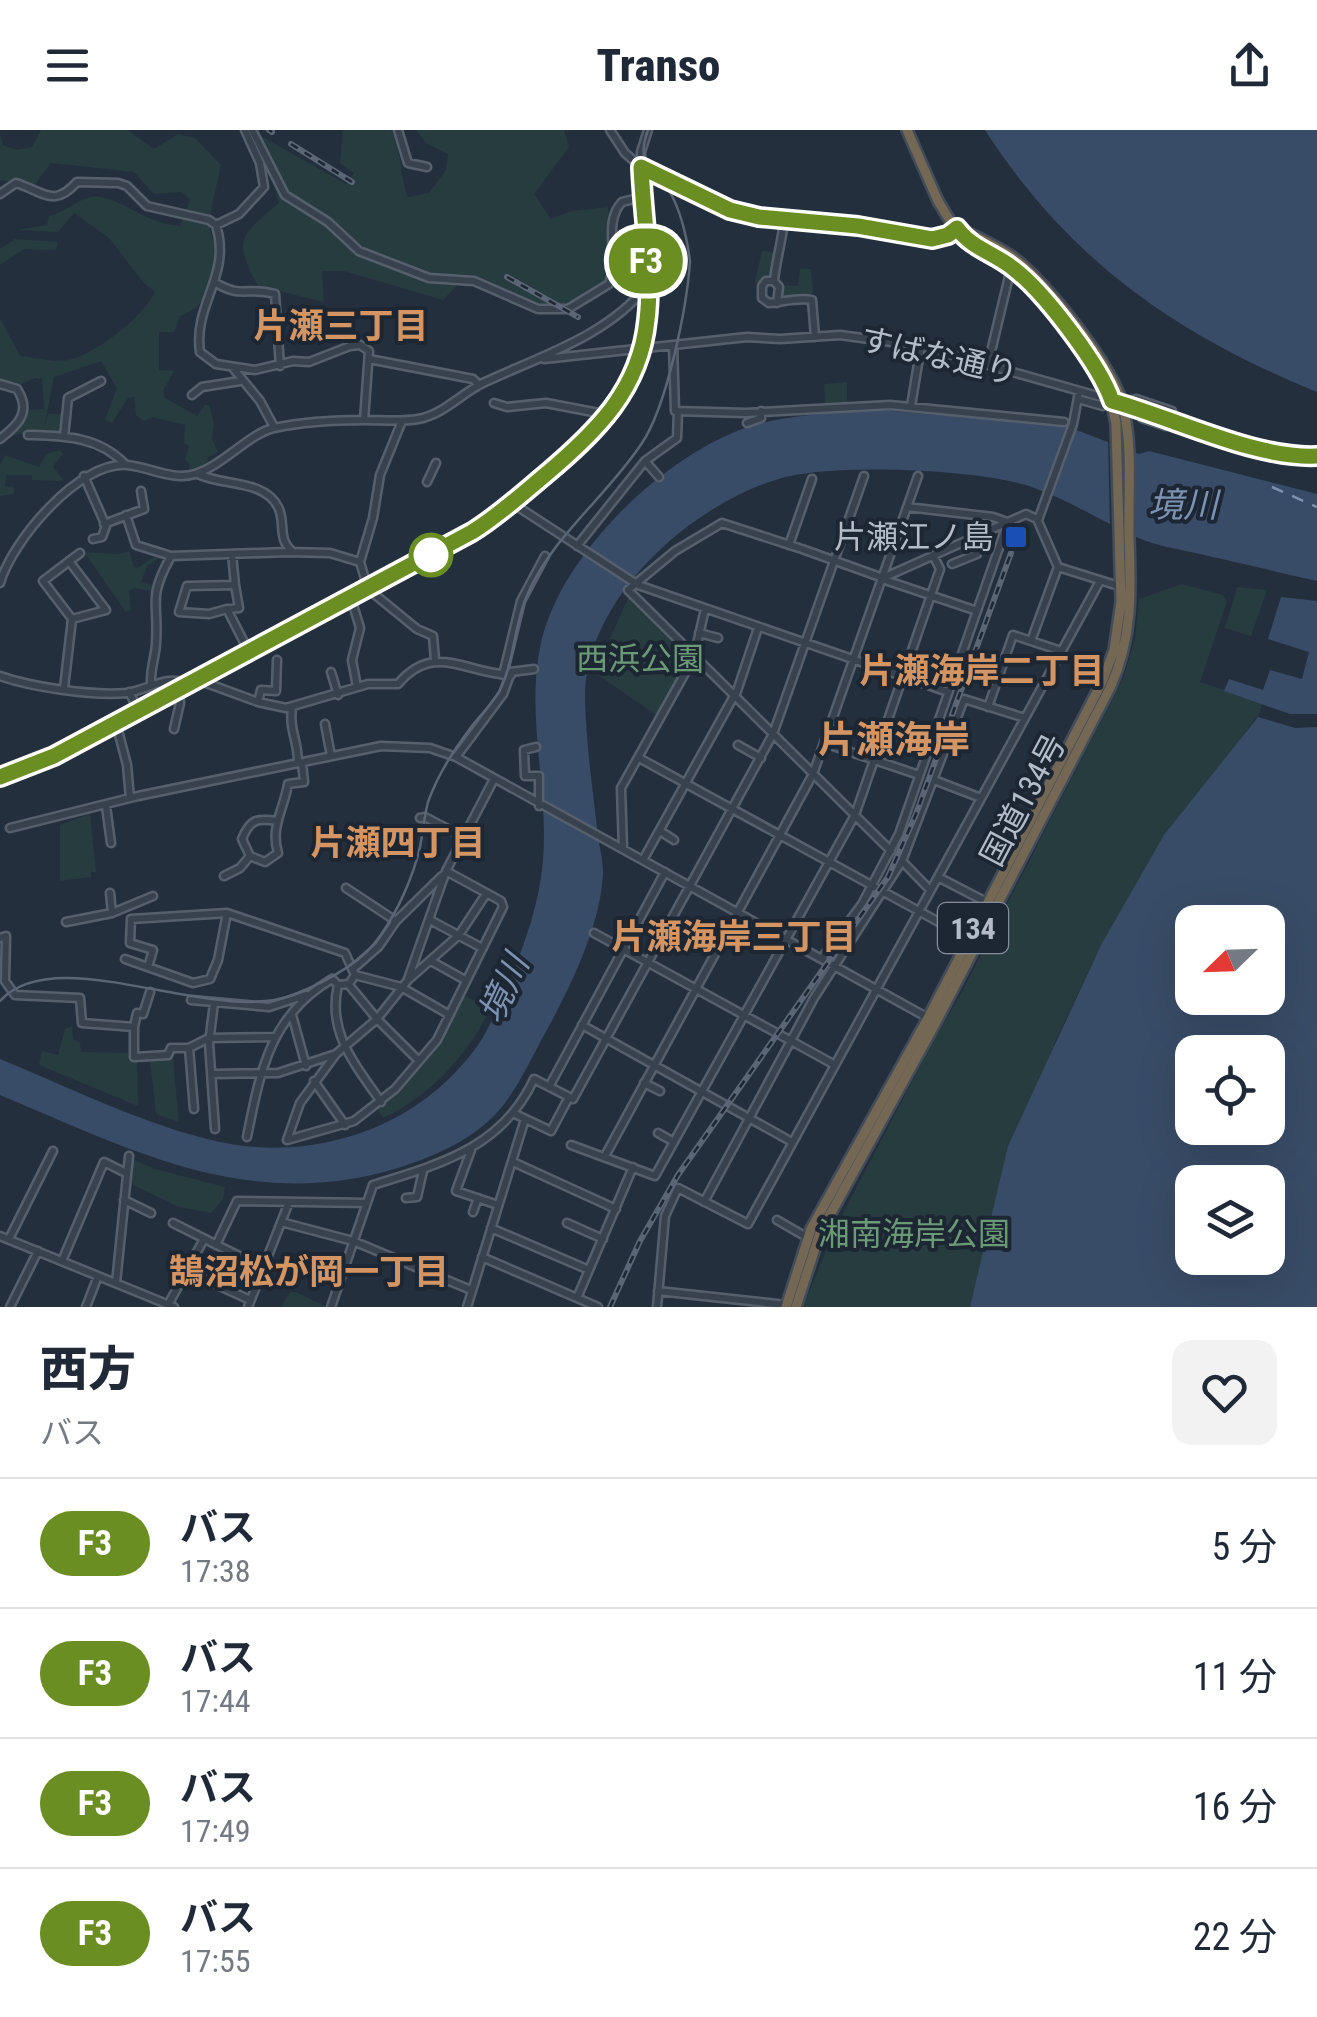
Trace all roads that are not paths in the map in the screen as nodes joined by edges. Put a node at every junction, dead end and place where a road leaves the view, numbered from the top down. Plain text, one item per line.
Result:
1 (249, 130) edge
2 (398, 130) edge
3 (610, 130) edge
4 (648, 130) edge
5 (906, 130) edge
6 (641, 167) junction
7 (427, 168) dead end
8 (0, 194) edge
9 (642, 197) junction
10 (784, 220) junction
11 (216, 225) junction
12 (957, 228) junction
13 (1011, 266) junction
14 (774, 281) junction
15 (216, 283) junction
16 (648, 285) junction
17 (777, 302) junction
18 (816, 337) junction
19 (673, 345) junction
20 (922, 346) junction
21 (643, 348) junction
22 (369, 359) junction
23 (544, 359) junction
24 (988, 364) junction
25 (280, 366) junction
26 (232, 368) junction
27 (101, 381) dead end
28 (240, 381) junction
29 (0, 384) edge
30 (479, 386) junction
31 (192, 395) dead end
32 (1078, 396) junction
33 (1136, 398) dead end
34 (494, 403) dead end
35 (911, 406) junction
36 (1107, 406) junction
37 (1172, 411) dead end
38 (678, 412) junction
39 (761, 412) junction
40 (609, 415) junction
41 (364, 420) junction
42 (402, 420) junction
43 (1143, 420) tunnel mouth
44 (746, 423) dead end
45 (1070, 424) junction
46 (1166, 426) dead end
47 (274, 428) junction
48 (28, 435) dead end
49 (64, 437) junction
50 (0, 439) edge
51 (1317, 456) edge
52 (646, 462) junction
53 (436, 463) dead end
54 (126, 464) junction
55 (198, 473) junction
56 (84, 476) junction
57 (864, 476) dead end
58 (918, 476) dead end
59 (659, 478) dead end
60 (812, 479) dead end
61 (427, 482) dead end
62 (141, 491) dead end
63 (512, 503) junction
64 (907, 507) junction
65 (126, 515) junction
66 (1038, 521) junction
67 (1008, 522) junction
68 (104, 524) junction
69 (93, 539) dead end
70 (789, 545) junction
71 (581, 548) junction
72 (294, 552) junction
73 (80, 553) dead end
74 (232, 554) junction
75 (977, 554) dead end
76 (934, 555) junction
77 (171, 556) junction
78 (545, 556) dead end
79 (655, 560) dead end
80 (835, 560) junction
81 (69, 561) junction
82 (360, 562) junction
83 (952, 564) dead end
84 (1058, 567) junction
85 (882, 578) junction
86 (634, 581) junction
87 (1100, 582) junction
88 (0, 583) edge
89 (235, 586) junction
90 (368, 588) junction
91 (1126, 588) junction
92 (930, 595) junction
93 (351, 598) junction
94 (705, 609) junction
95 (228, 610) junction
96 (977, 611) junction
97 (72, 620) junction
98 (758, 628) junction
99 (699, 633) junction
100 (718, 638) dead end
101 (1031, 641) junction
102 (806, 644) junction
103 (1061, 651) junction
104 (249, 652) junction
105 (694, 657) junction
106 (278, 660) dead end
107 (435, 660) junction
108 (853, 660) junction
109 (534, 669) dead end
110 (331, 672) dead end
111 (506, 675) junction
112 (0, 676) edge
113 (901, 677) junction
114 (188, 684) junction
115 (151, 685) junction
116 (357, 687) junction
117 (64, 688) junction
118 (129, 692) junction
119 (948, 692) junction
120 (338, 695) junction
121 (734, 697) junction
122 (258, 702) junction
123 (292, 707) junction
124 (988, 707) junction
125 (139, 710) junction
126 (1025, 718) junction
127 (116, 722) junction
128 (326, 724) dead end
129 (937, 726) junction
130 (174, 729) dead end
131 (951, 732) junction
132 (774, 734) junction
133 (824, 743) junction
134 (738, 745) dead end
135 (536, 747) dead end
136 (331, 756) junction
137 (456, 757) junction
138 (639, 758) junction
139 (761, 758) junction
140 (874, 761) junction
141 (300, 763) junction
142 (813, 774) junction
143 (919, 775) junction
144 (0, 776) edge
145 (494, 779) junction
146 (934, 780) junction
147 (686, 784) junction
148 (130, 798) junction
149 (981, 798) junction
150 (106, 806) junction
151 (542, 807) junction
152 (732, 810) junction
153 (855, 814) junction
154 (420, 818) dead end
155 (277, 821) junction
156 (10, 828) dead end
157 (660, 831) junction
158 (780, 835) junction
159 (463, 837) junction
160 (674, 840) dead end
161 (111, 842) dead end
162 (623, 849) junction
163 (892, 852) junction
164 (250, 856) junction
165 (643, 860) junction
166 (902, 861) junction
167 (830, 863) junction
168 (446, 871) junction
169 (665, 872) junction
170 (224, 876) dead end
171 (938, 877) junction
172 (690, 886) junction
173 (872, 886) junction
174 (346, 888) dead end
175 (930, 890) junction
176 (110, 893) dead end
177 (486, 893) junction
178 (884, 893) junction
179 (153, 896) dead end
180 (990, 904) junction
181 (738, 912) junction
182 (918, 912) junction
183 (112, 913) junction
184 (227, 913) junction
185 (430, 920) junction
186 (396, 921) junction
187 (66, 922) dead end
188 (594, 933) dead end
189 (460, 936) junction
190 (0, 938) edge
191 (968, 938) junction
192 (786, 939) junction
193 (482, 948) junction
194 (624, 950) junction
195 (822, 958) junction
196 (125, 959) dead end
197 (431, 960) junction
198 (648, 963) junction
199 (834, 965) junction
200 (148, 966) junction
201 (3, 967) edge
202 (354, 971) junction
203 (408, 980) junction
204 (465, 980) junction
205 (349, 984) junction
206 (338, 985) junction
207 (401, 988) junction
208 (695, 988) junction
209 (877, 988) junction
210 (150, 992) dead end
211 (307, 994) junction
212 (191, 1000) dead end
213 (214, 1003) junction
214 (448, 1014) junction
215 (292, 1015) junction
216 (744, 1016) junction
217 (377, 1019) junction
218 (932, 1021) junction
219 (582, 1025) junction
220 (134, 1027) junction
221 (210, 1038) junction
222 (275, 1038) junction
223 (606, 1039) junction
224 (791, 1042) junction
225 (188, 1048) junction
226 (344, 1048) junction
227 (336, 1054) junction
228 (419, 1061) junction
229 (654, 1065) junction
230 (835, 1065) junction
231 (306, 1066) junction
232 (260, 1073) junction
233 (212, 1074) junction
234 (314, 1082) junction
235 (644, 1083) junction
236 (548, 1087) junction
237 (702, 1091) junction
238 (660, 1092) dead end
239 (569, 1097) junction
240 (381, 1102) junction
241 (194, 1109) dead end
242 (515, 1114) junction
243 (749, 1117) junction
244 (525, 1119) junction
245 (344, 1126) junction
246 (215, 1129) dead end
247 (658, 1134) dead end
248 (247, 1137) dead end
249 (674, 1142) junction
250 (792, 1142) junction
251 (570, 1146) dead end
252 (472, 1148) junction
253 (53, 1152) dead end
254 (128, 1156) dead end
255 (605, 1156) junction
256 (512, 1161) junction
257 (633, 1167) junction
258 (424, 1170) junction
259 (126, 1172) junction
260 (406, 1198) dead end
261 (478, 1198) junction
262 (124, 1200) junction
263 (289, 1202) junction
264 (367, 1202) junction
265 (704, 1202) junction
266 (498, 1205) junction
267 (616, 1209) junction
268 (151, 1212) dead end
269 (473, 1212) dead end
270 (282, 1222) junction
271 (173, 1223) dead end
272 (567, 1223) dead end
273 (780, 1224) dead end
274 (492, 1228) junction
275 (0, 1236) edge
276 (808, 1238) junction
277 (204, 1239) junction
278 (603, 1239) junction
279 (9, 1240) junction
280 (353, 1241) junction
281 (216, 1245) junction
282 (38, 1252) junction
283 (482, 1258) junction
284 (62, 1260) junction
285 (302, 1266) dead end
286 (263, 1268) junction
287 (589, 1270) junction
288 (187, 1271) junction
289 (98, 1276) junction
290 (339, 1281) junction
291 (116, 1283) junction
292 (471, 1290) junction
293 (658, 1290) junction
294 (142, 1293) junction
295 (573, 1296) junction
296 (715, 1296) junction
297 (249, 1304) edge
298 (170, 1306) edge
299 (793, 1306) edge
300 (10, 1307) edge
301 (86, 1307) edge
302 (140, 1307) edge
303 (330, 1307) edge
304 (467, 1307) edge
305 (566, 1307) edge
306 (598, 1307) edge
307 (657, 1307) edge
308 (715, 1307) edge

1 - 9 street
1 - 11 street
2 - 7 street
3 - 6 street
4 - 6 street
5 - 12 highway, 国道134号 / 134
6 - 9 highway
6 - 10 highway
8 - 11 street
9 - 16 highway
10 - 12 highway
10 - 14 street
11 - 15 street
12 - 13 highway, 国道134号 / 134
12 - 36 highway, 国道134号 / 134
13 - 24 street
13 - 36 highway, 国道134号 / 134
14 - 17 street
14 - 17 street
15 - 25 street
15 - 26 street
16 - 21 highway
16 - 23 street
17 - 18 street
18 - 19 street, すばな通り
18 - 20 street, すばな通り
19 - 21 street, すばな通り
19 - 38 street
20 - 24 street, すばな通り
20 - 35 street
21 - 23 street, すばな通り
21 - 40 highway
22 - 25 street
22 - 30 street
22 - 41 street
23 - 30 street
24 - 32 street, すばな通り
25 - 26 street
26 - 28 street
27 - 49 street
28 - 31 street
28 - 47 street
29 - 50 street
30 - 42 street
32 - 36 street, すばな通り
32 - 36 street
32 - 45 street
33 - 37 street
34 - 40 street
35 - 39 street
35 - 45 street
36 - 51 street
36 - 91 highway, 国道134号 / 134
38 - 39 street
38 - 52 street
39 - 44 street
40 - 63 highway
41 - 42 street
41 - 47 street
42 - 82 street
43 - 46 street
45 - 66 street
47 - 55 street
48 - 49 street
49 - 54 street
52 - 59 street
52 - 71 street
53 - 61 street
54 - 55 street
54 - 56 street
55 - 72 street
56 - 68 street
56 - 88 street
57 - 80 street
58 - 64 street
60 - 70 street
62 - 65 street
63 - 71 street
63 - 90 highway
64 - 67 street
64 - 85 street
65 - 68 street
65 - 77 street
66 - 67 street
66 - 84 street
67 - 76 street
67 - 96 street
68 - 69 street
70 - 80 street
70 - 86 street
71 - 86 street
72 - 74 street
72 - 82 street
73 - 81 street
74 - 77 street
74 - 89 street
75 - 83 street
76 - 85 street
76 - 92 street
77 - 115 street
78 - 111 street
79 - 86 street
80 - 85 street
80 - 102 street
81 - 97 street
81 - 97 street
82 - 90 street
84 - 87 street
84 - 101 street
85 - 92 street
85 - 108 street
86 - 94 street
86 - 105 street
87 - 91 street
87 - 103 street
89 - 95 street
89 - 95 street
90 - 93 highway
90 - 107 street
91 - 180 highway, 国道134号 / 134
92 - 96 street
92 - 113 street
93 - 104 highway
93 - 116 street
94 - 98 street
94 - 99 street
95 - 104 street
96 - 119 street
97 - 117 street
98 - 102 street
98 - 121 street
99 - 100 street
99 - 105 street
101 - 103 street
101 - 124 street
102 - 108 street
102 - 132 street
103 - 126 street
104 - 114 highway
105 - 121 street
105 - 138 street
106 - 122 street
107 - 111 street
107 - 116 street
108 - 113 street
108 - 133 street
109 - 111 street
110 - 120 street
111 - 137 street
112 - 117 street
113 - 119 street
113 - 140 street
114 - 115 street
114 - 122 street
114 - 125 highway
114 - 130 street
115 - 118 street
116 - 120 street
117 - 118 street
118 - 125 street
119 - 129 street
120 - 123 street
121 - 132 street
121 - 147 street
122 - 123 street
123 - 141 street
124 - 126 street
124 - 131 street
125 - 127 highway
126 - 149 street
127 - 144 highway
127 - 148 street
128 - 136 street
129 - 131 street
129 - 143 street
131 - 146 street
132 - 139 street
132 - 142 street
133 - 140 street
133 - 142 street
134 - 139 street
135 - 151 street
136 - 137 street
136 - 141 street
137 - 145 street
138 - 147 street
138 - 162 street
139 - 152 street
140 - 143 street
140 - 153 street
141 - 148 street
141 - 155 street
142 - 153 street
142 - 158 street
143 - 163 street
145 - 151 street
145 - 159 street
146 - 149 street
146 - 166 street
147 - 152 street
147 - 157 street
148 - 150 street
149 - 171 street
150 - 156 street
150 - 161 street
151 - 162 street
152 - 158 street
152 - 172 street
153 - 163 street
153 - 167 street
154 - 159 street
155 - 164 street
155 - 164 street
157 - 160 street
157 - 165 street
158 - 167 street
158 - 181 street
159 - 168 street
162 - 165 street
163 - 173 street
164 - 170 street
165 - 169 street
166 - 175 street
166 - 178 street
167 - 173 street
167 - 192 street
168 - 177 street
168 - 185 street
168 - 186 street
169 - 172 street
169 - 194 street
171 - 175 street
171 - 180 street
172 - 181 street
172 - 198 street
173 - 178 street
173 - 195 street
174 - 186 street
175 - 182 street
176 - 183 street
177 - 189 street
177 - 193 street
178 - 182 street
178 - 199 street
179 - 183 street
180 - 191 highway, 国道134号 / 134
180 - 218 highway, 国道134号 / 134
181 - 192 street
181 - 208 street
182 - 191 street
182 - 209 street
183 - 187 street
184 - 200 street
184 - 200 street
184 - 202 street
185 - 189 street
185 - 203 street
186 - 202 street
188 - 194 street
189 - 193 street
189 - 197 street
190 - 201 street
191 - 218 highway, 国道134号 / 134
192 - 195 street
192 - 216 street
193 - 204 street
194 - 198 street
194 - 219 street
195 - 199 street
196 - 200 street
197 - 203 street
197 - 204 street
198 - 208 street
198 - 223 street
199 - 209 street
199 - 224 street
201 - 220 street
202 - 205 street
202 - 207 street
203 - 207 street
204 - 214 street
205 - 206 street
205 - 217 street
206 - 211 street
206 - 226 street
207 - 214 street
207 - 217 street
208 - 216 street
208 - 229 street
209 - 218 street
209 - 230 street
210 - 220 street
211 - 213 street
211 - 215 street
212 - 213 street
213 - 221 street
214 - 228 street
215 - 222 street
215 - 231 street
216 - 224 street
216 - 237 street
217 - 226 street
217 - 228 street
218 - 276 highway, 国道134号 / 134
218 - 299 highway, 国道134号 / 134
219 - 223 street
219 - 236 street
220 - 225 street
221 - 222 street
221 - 225 street
221 - 233 street
222 - 232 street
223 - 229 street
223 - 239 street
224 - 230 street
224 - 243 street
225 - 241 street
226 - 227 street
226 - 240 street
227 - 231 street
227 - 234 street
228 - 240 street
229 - 235 street
229 - 237 street
230 - 250 street
231 - 232 street
232 - 233 street
232 - 248 street
233 - 246 street
234 - 245 street
234 - 245 street
235 - 238 street
235 - 255 street
236 - 239 street
236 - 242 street
237 - 243 street
237 - 249 street
239 - 244 street
240 - 245 street
242 - 244 street
242 - 252 street
243 - 250 street
243 - 265 street
244 - 256 street
247 - 249 street
249 - 257 street
250 - 265 street
251 - 255 street
252 - 258 street
252 - 261 street
253 - 279 street
254 - 259 street
255 - 257 street
256 - 266 street
256 - 267 street
257 - 267 street
258 - 260 street
258 - 264 street
259 - 262 street
259 - 284 street
261 - 266 street
261 - 269 street
262 - 268 street
262 - 291 street
263 - 264 street
263 - 270 street
263 - 281 street
264 - 280 street
265 - 293 street
266 - 274 street
267 - 278 street
270 - 280 street
270 - 286 street
271 - 277 street
272 - 278 street
273 - 276 street
274 - 283 street
274 - 287 street
275 - 279 street
276 - 299 highway, 国道134号 / 134
277 - 281 street
277 - 288 street
278 - 287 street
279 - 282 street
280 - 290 street
280 - 292 street
281 - 286 street
282 - 284 street
282 - 300 street
283 - 292 street
283 - 295 street
284 - 289 street
285 - 290 street
286 - 297 street
287 - 295 street
288 - 297 street
288 - 298 street
289 - 291 street
289 - 301 street
290 - 303 street
291 - 294 street
292 - 304 street
293 - 296 street
293 - 307 street
294 - 298 street
294 - 302 street
295 - 305 street
295 - 306 street
296 - 299 street
296 - 308 street

